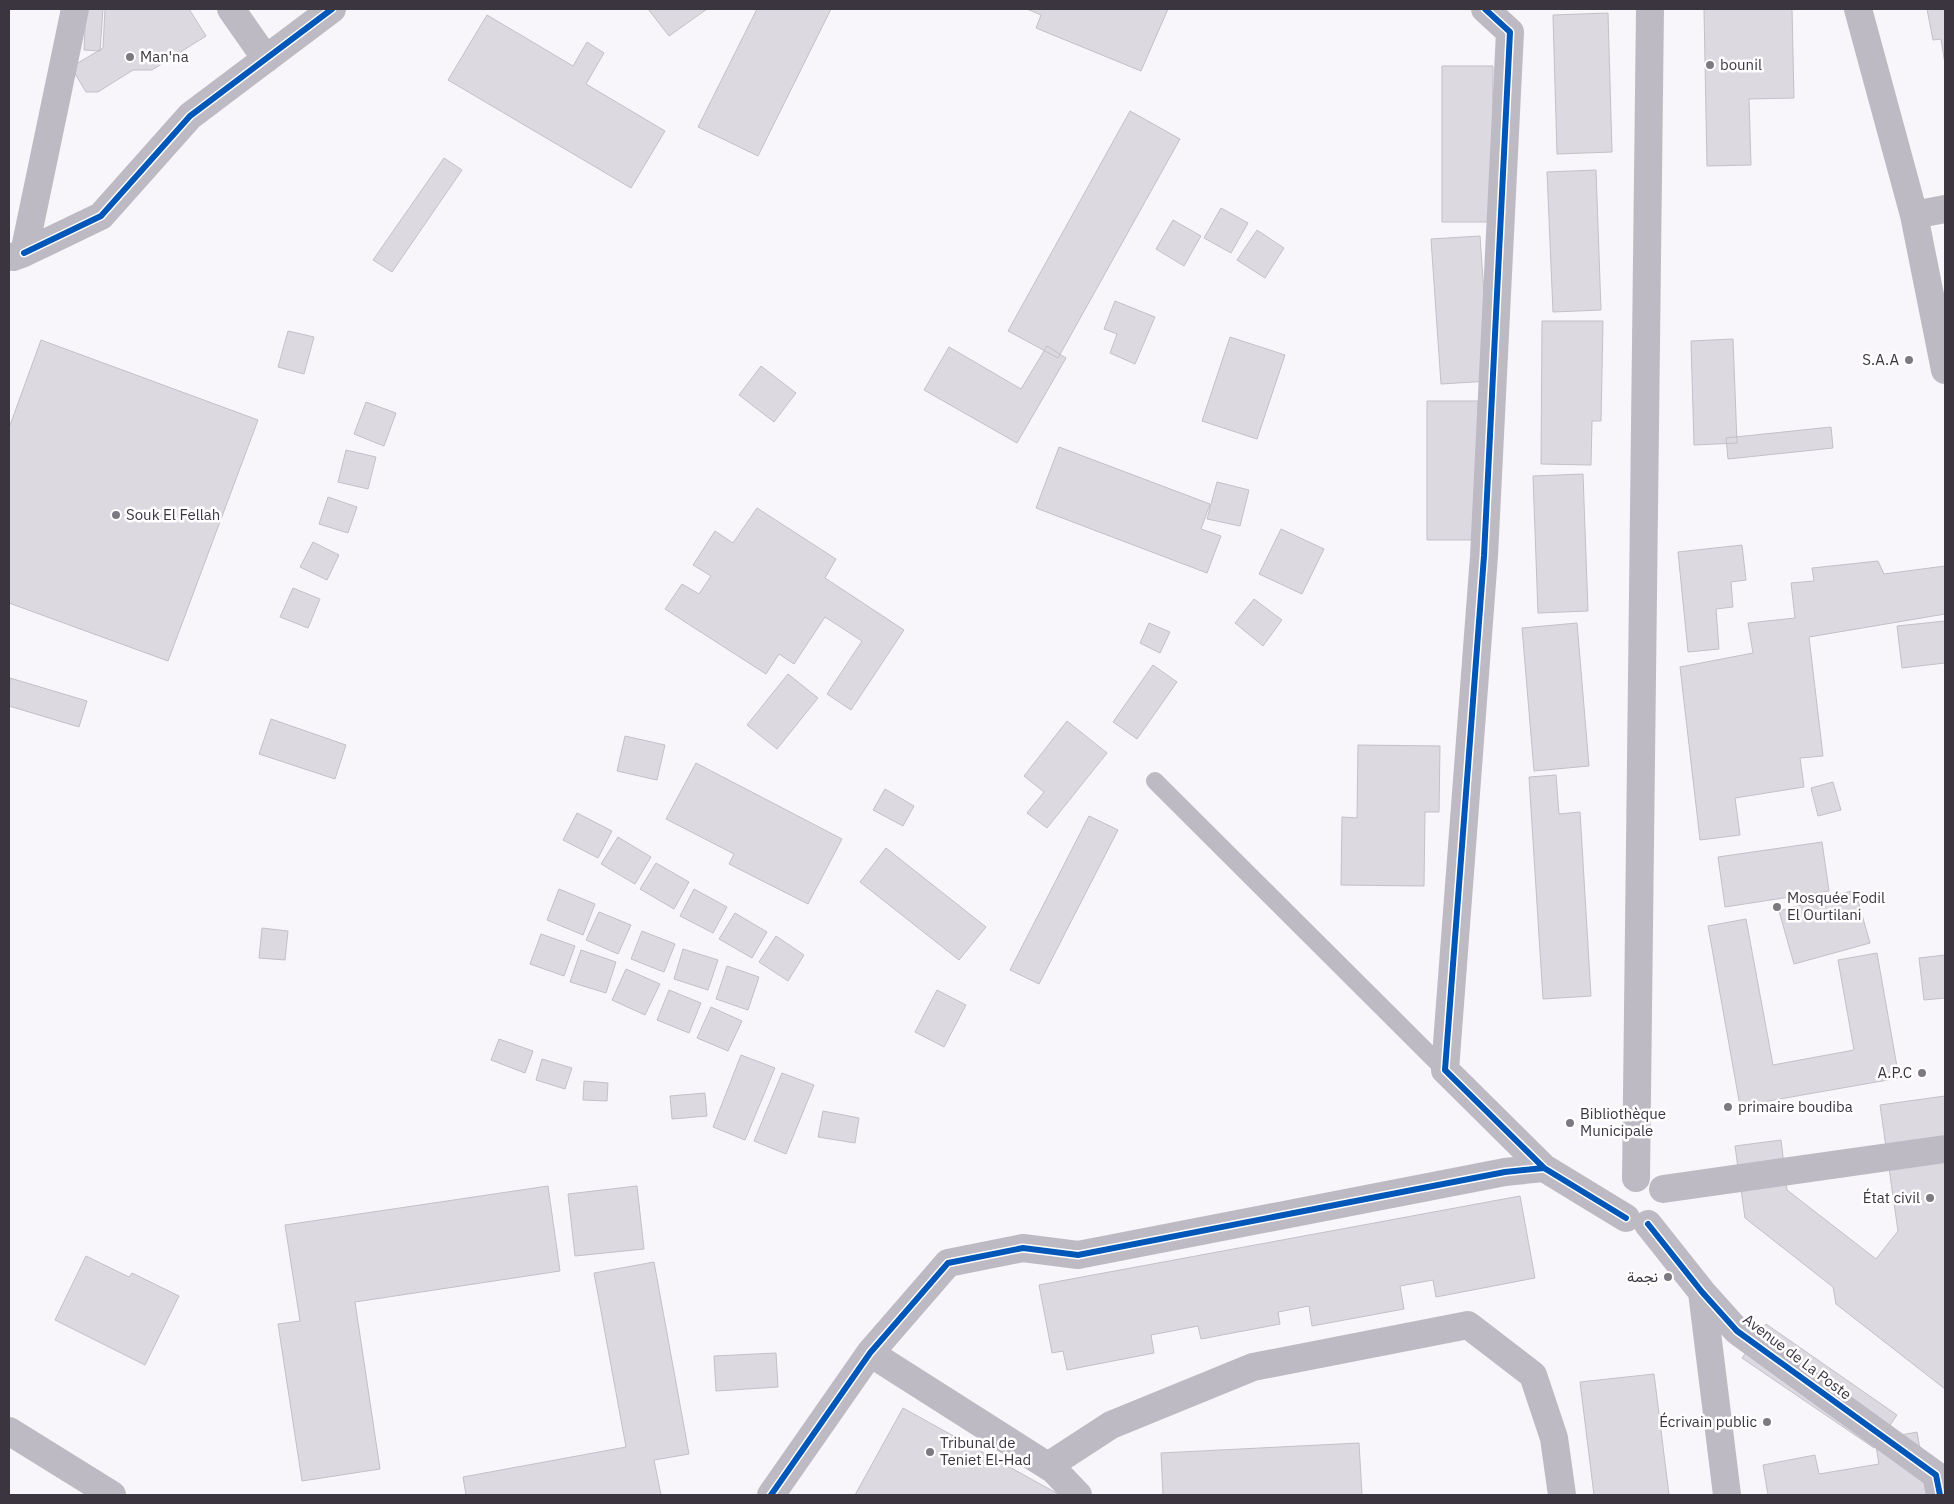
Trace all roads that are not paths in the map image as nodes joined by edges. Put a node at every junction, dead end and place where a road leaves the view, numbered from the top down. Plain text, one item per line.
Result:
1 (75, 9) edge
2 (231, 9) edge
3 (332, 9) edge
4 (1485, 9) edge
5 (1650, 9) edge
6 (1858, 9) edge
7 (266, 59) junction
8 (1945, 209) edge
9 (1914, 215) junction
10 (16, 255) edge
11 (1945, 370) edge
12 (1155, 781) dead end
13 (1445, 1070) junction
14 (1945, 1150) edge
15 (1544, 1168) junction
16 (1636, 1178) junction
17 (1664, 1189) junction
18 (1637, 1221) junction
19 (1702, 1292) junction
20 (870, 1353) junction
21 (9, 1431) edge
22 (1048, 1466) junction
23 (1941, 1481) edge
24 (112, 1495) edge
25 (772, 1495) edge
26 (1078, 1495) edge
27 (1562, 1495) edge
28 (1726, 1495) edge

1 - 10 street
2 - 7 street
3 - 7 street
4 - 13 street
5 - 16 street
6 - 9 street
7 - 10 street
8 - 9 street
9 - 11 street
12 - 13 lane
13 - 15 street
14 - 17 street
15 - 18 street
15 - 20 street
16 - 17 street
16 - 18 street
17 - 18 street
18 - 19 street, Avenue de La Poste
19 - 23 street, Avenue de La Poste
19 - 28 street
20 - 22 street
20 - 25 street
21 - 24 street
22 - 26 street
22 - 27 street

